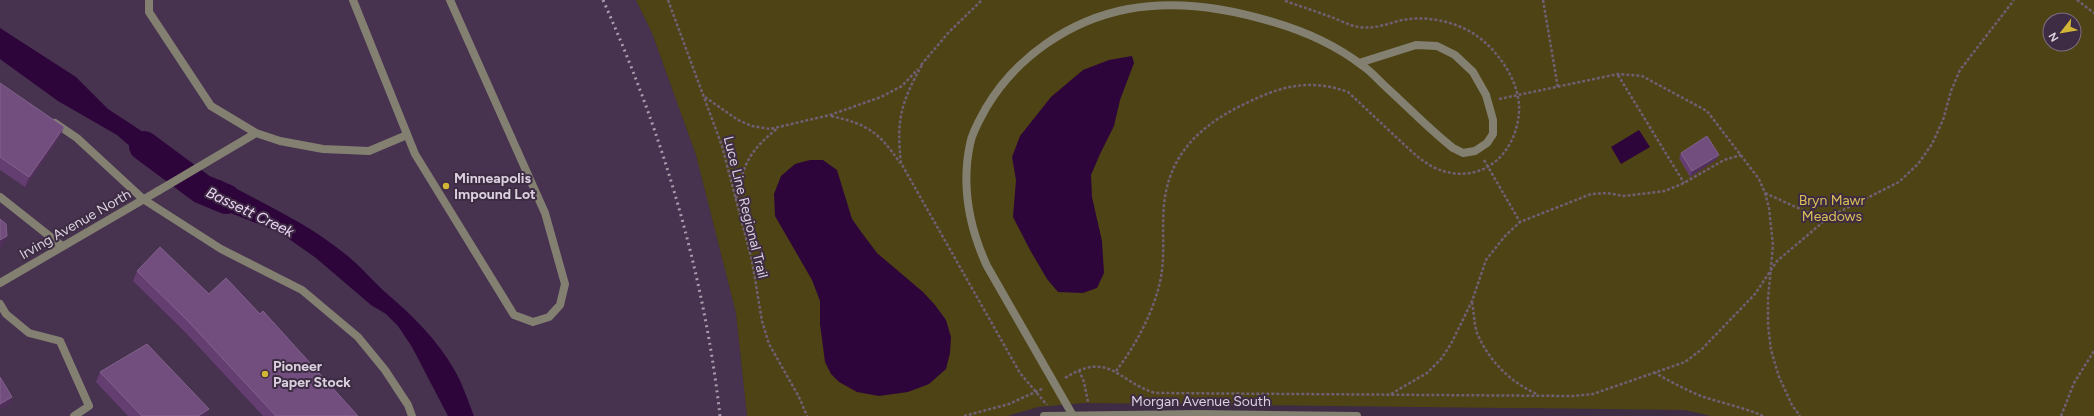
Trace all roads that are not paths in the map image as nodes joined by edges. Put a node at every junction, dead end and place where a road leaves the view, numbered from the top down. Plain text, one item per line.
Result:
1 (149, 0) edge
2 (353, 0) edge
3 (450, 0) edge
4 (1359, 63) junction
5 (45, 116) edge
6 (256, 133) junction
7 (407, 135) junction
8 (0, 198) edge
9 (142, 199) junction
10 (62, 246) junction
11 (0, 283) edge
12 (0, 304) edge
13 (1073, 415) edge
14 (74, 416) edge
15 (412, 416) edge
16 (1044, 416) edge
17 (1357, 416) edge

1 - 6 street
2 - 7 street
3 - 7 street
4 - 4 street
4 - 13 street
5 - 9 street
6 - 7 street
6 - 9 street, Irving Avenue North
8 - 10 street
9 - 10 street, Irving Avenue North
9 - 15 street
10 - 11 street, Irving Avenue North
12 - 14 street
13 - 16 street, Morgan Avenue South
13 - 17 street, Morgan Avenue South

